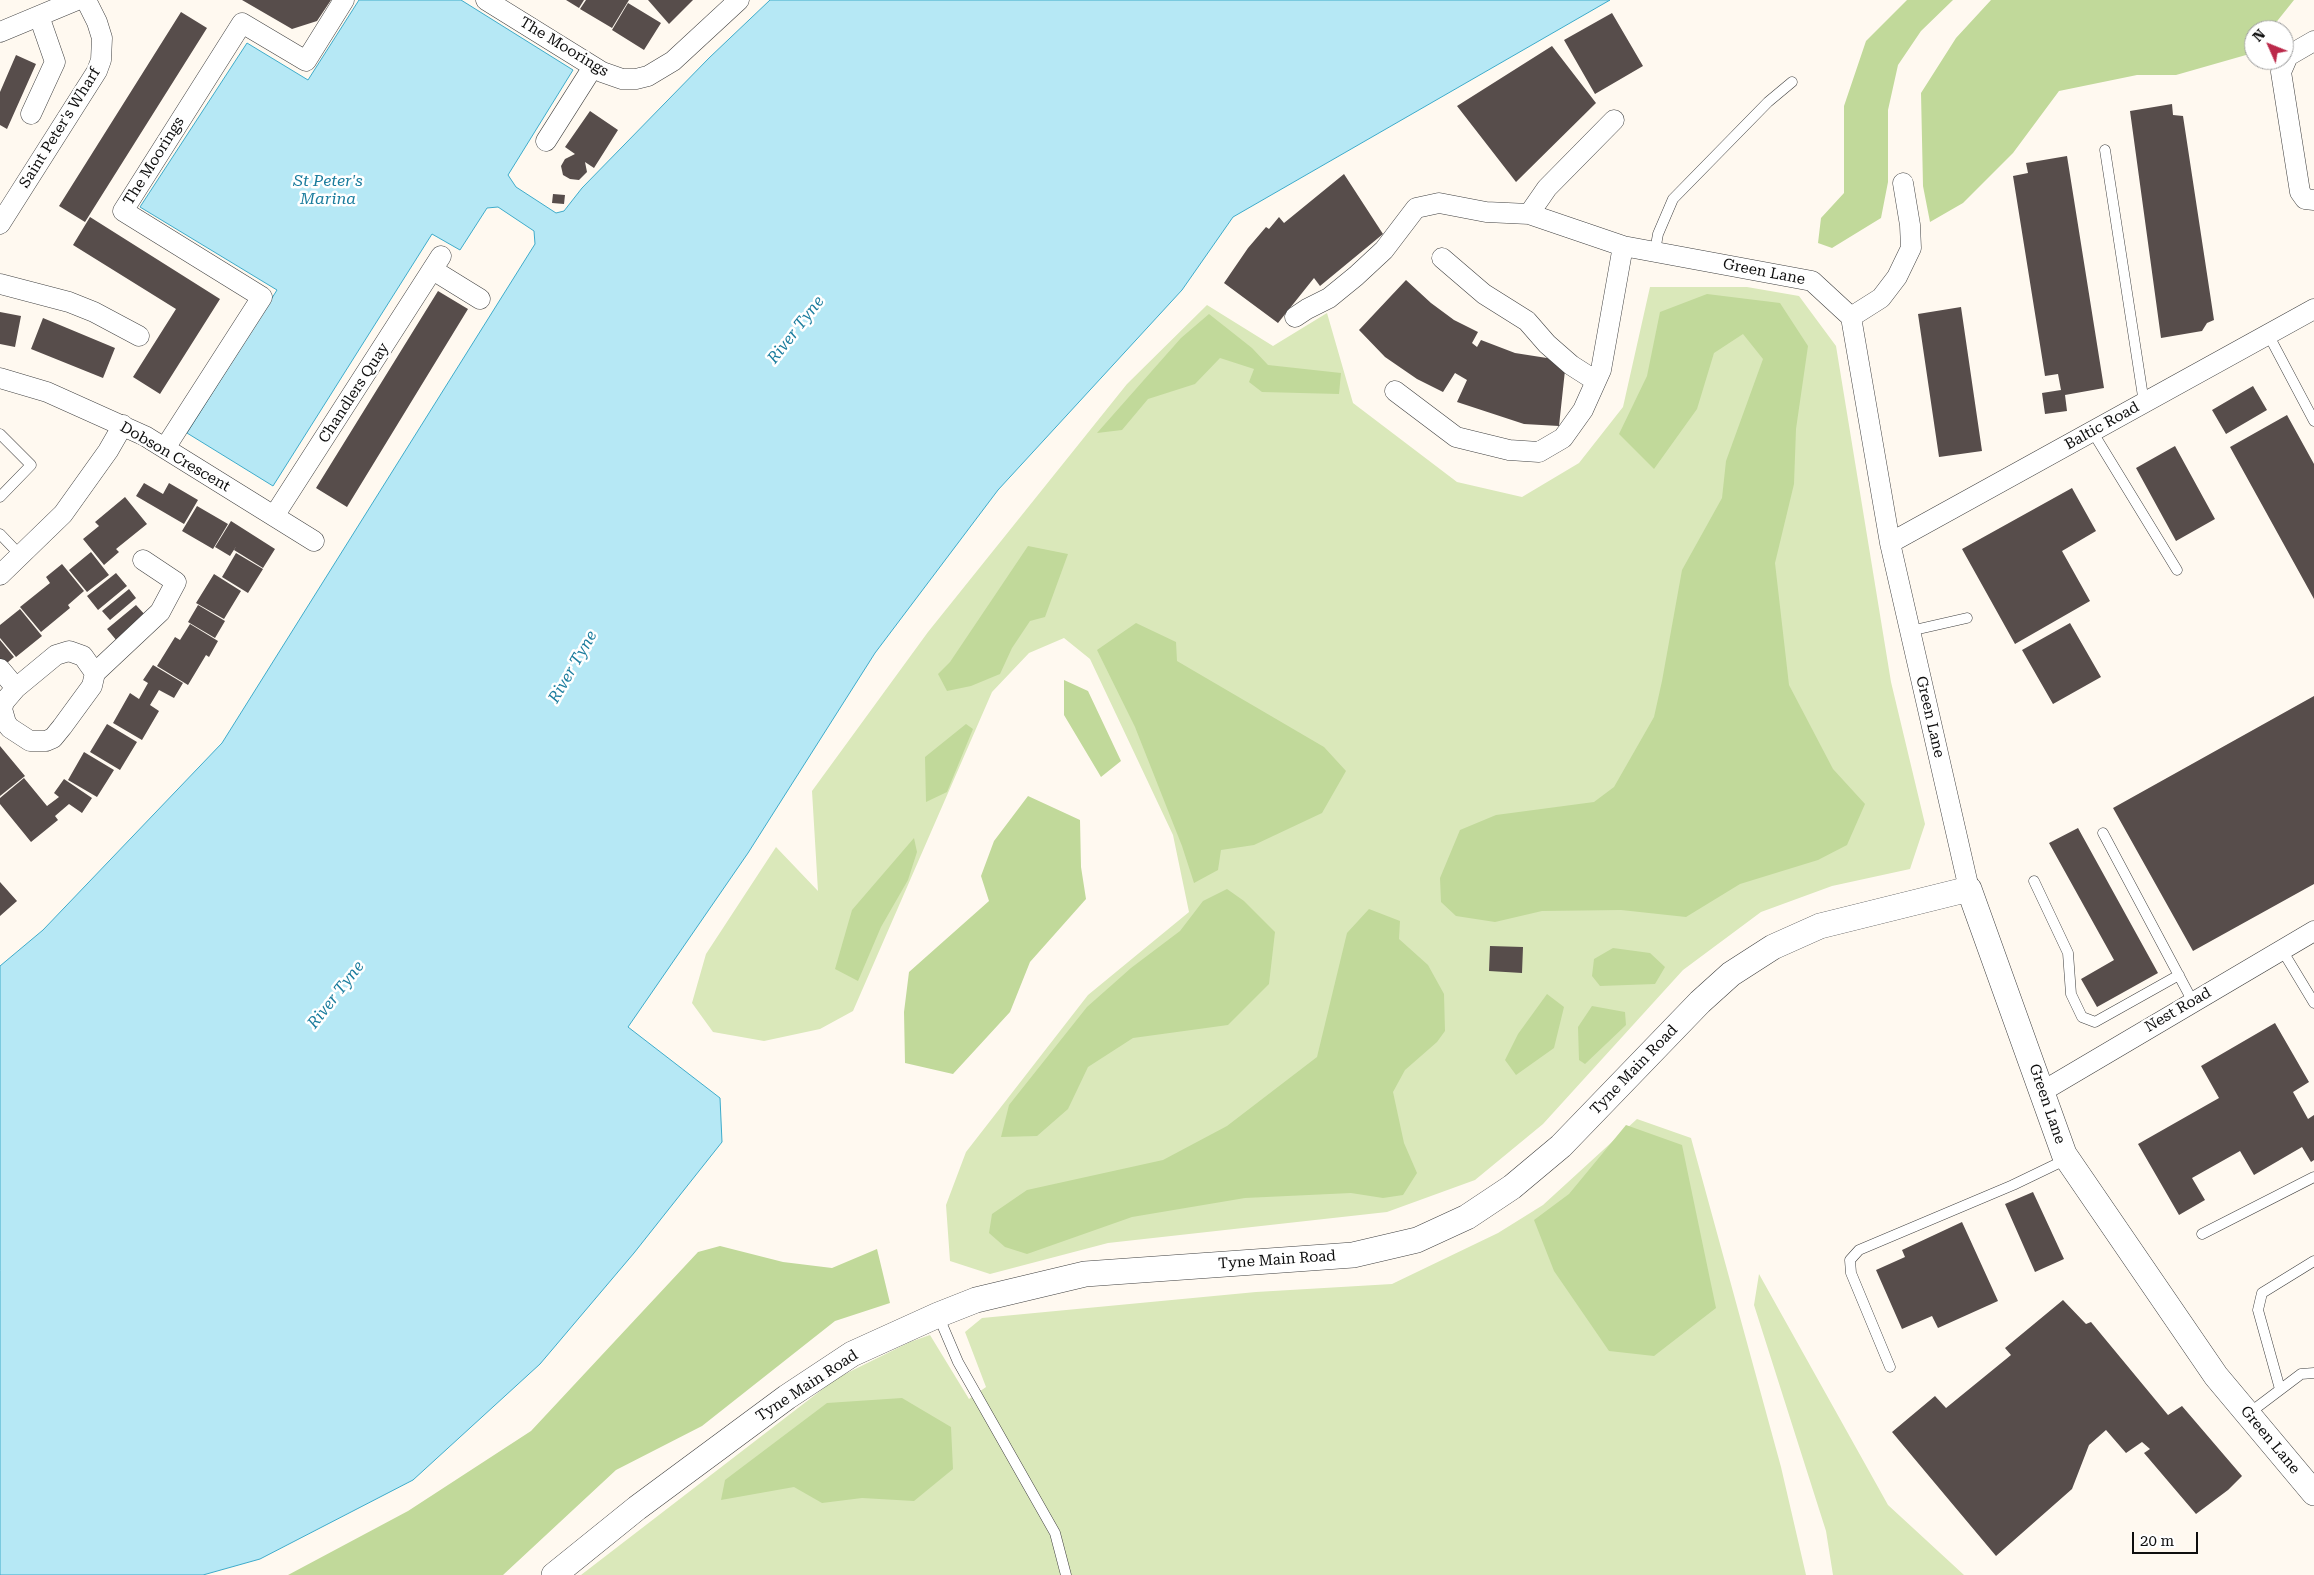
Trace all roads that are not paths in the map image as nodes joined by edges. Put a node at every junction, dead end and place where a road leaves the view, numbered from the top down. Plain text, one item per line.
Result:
1 (77, 0) edge
2 (86, 0) edge
3 (344, 0) edge
4 (486, 0) edge
5 (739, 0) edge
6 (39, 16) junction
7 (0, 32) edge
8 (2314, 41) edge
9 (593, 67) junction
10 (1792, 82) dead end
11 (31, 114) dead end
12 (1614, 120) dead end
13 (546, 142) dead end
14 (2105, 150) dead end
15 (1902, 183) dead end
16 (2314, 200) edge
17 (1529, 214) junction
18 (0, 224) edge
19 (1623, 246) junction
20 (1654, 251) junction
21 (1442, 258) dead end
22 (0, 284) edge
23 (480, 299) dead end
24 (2314, 309) edge
25 (1296, 317) dead end
26 (1851, 317) junction
27 (2268, 334) junction
28 (139, 336) dead end
29 (0, 378) edge
30 (1596, 381) junction
31 (1395, 391) dead end
32 (2144, 403) junction
33 (2314, 421) edge
34 (122, 425) junction
35 (2092, 431) junction
36 (0, 434) edge
37 (166, 448) junction
38 (0, 497) edge
39 (274, 516) junction
40 (0, 534) edge
41 (314, 541) dead end
42 (1890, 543) junction
43 (21, 556) junction
44 (143, 560) dead end
45 (2177, 570) dead end
46 (0, 575) edge
47 (1967, 618) dead end
48 (1910, 631) junction
49 (0, 669) edge
50 (95, 673) junction
51 (16, 688) junction
52 (2103, 833) dead end
53 (2034, 881) dead end
54 (1969, 889) junction
55 (2314, 931) edge
56 (2282, 950) junction
57 (2179, 975) junction
58 (2192, 1002) junction
59 (2314, 1003) edge
60 (2043, 1090) junction
61 (2068, 1158) junction
62 (2314, 1177) edge
63 (2202, 1234) dead end
64 (2314, 1261) edge
65 (938, 1315) junction
66 (1890, 1367) dead end
67 (2314, 1373) edge
68 (2280, 1389) junction
69 (2248, 1414) junction
70 (2314, 1493) edge
71 (554, 1575) edge
72 (1066, 1575) edge

1 - 6 street
2 - 18 street, Saint Peter's Wharf
3 - 37 street, The Moorings
4 - 9 street, The Moorings
5 - 9 street, The Moorings
6 - 7 street
6 - 11 street
8 - 16 street
9 - 13 street
10 - 20 lane
12 - 17 street
14 - 32 lane
15 - 26 street
17 - 19 street, Green Lane
17 - 25 street, Green Lane
19 - 20 street, Green Lane
19 - 30 street
20 - 26 street, Green Lane
21 - 30 street
22 - 28 street
23 - 39 street, Chandlers Quay
24 - 27 street, Baltic Road
26 - 42 street, Green Lane
27 - 32 street, Baltic Road
27 - 33 lane
29 - 34 street, Dobson Crescent
30 - 31 street
32 - 35 street, Baltic Road
34 - 37 street, Dobson Crescent
34 - 43 street
35 - 42 street, Baltic Road
35 - 45 lane
36 - 38 lane
37 - 39 street, Dobson Crescent
39 - 41 street, Dobson Crescent
40 - 43 lane
42 - 48 street, Green Lane
43 - 46 street
44 - 50 street
47 - 48 lane
48 - 54 street, Green Lane
49 - 51 street
50 - 51 street
50 - 51 street
52 - 57 lane
53 - 57 lane
54 - 60 street, Green Lane
54 - 65 street, Tyne Main Road
55 - 56 street, Nest Road
56 - 58 street, Nest Road
56 - 59 lane
57 - 58 lane
58 - 60 street, Nest Road
60 - 61 street, Green Lane
61 - 66 lane
61 - 69 street, Green Lane
62 - 63 lane
64 - 68 lane
65 - 71 street, Tyne Main Road
65 - 72 lane
67 - 68 lane
68 - 69 lane
69 - 70 street, Green Lane

